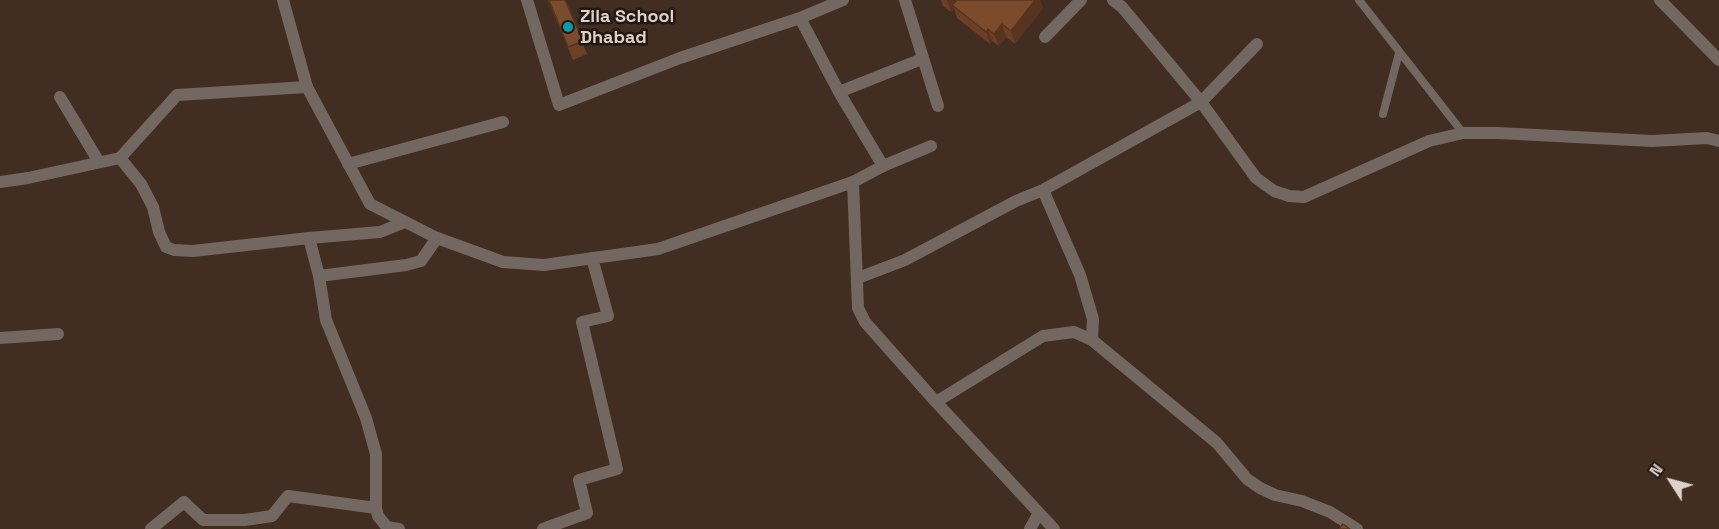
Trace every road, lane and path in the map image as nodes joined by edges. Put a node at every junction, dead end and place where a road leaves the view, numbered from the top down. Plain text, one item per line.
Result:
1 (282, 0) edge
2 (527, 0) edge
3 (843, 0) edge
4 (905, 0) edge
5 (1081, 0) edge
6 (1113, 0) edge
7 (1359, 0) edge
8 (1660, 0) edge
9 (800, 18) junction
10 (1045, 37) dead end
11 (1257, 44) dead end
12 (1399, 53) junction
13 (922, 59) junction
14 (1719, 60) edge
15 (307, 87) junction
16 (838, 92) junction
17 (60, 97) dead end
18 (1201, 102) junction
19 (938, 106) dead end
20 (1383, 114) dead end
21 (503, 122) dead end
22 (1463, 133) junction
23 (1719, 141) edge
24 (931, 146) dead end
25 (120, 158) junction
26 (99, 162) junction
27 (348, 164) junction
28 (883, 166) junction
29 (0, 182) edge
30 (853, 182) junction
31 (1043, 190) junction
32 (405, 222) junction
33 (309, 238) junction
34 (437, 238) junction
35 (592, 258) junction
36 (319, 276) junction
37 (858, 278) junction
38 (58, 334) dead end
39 (0, 338) edge
40 (1092, 340) junction
41 (936, 402) junction
42 (376, 508) junction
43 (1039, 513) junction
44 (151, 529) edge
45 (399, 529) edge
46 (543, 529) edge
47 (1030, 529) edge
48 (1054, 529) edge
49 (1357, 529) edge

1 - 15 street
2 - 9 street
3 - 9 street
4 - 13 street
5 - 10 street
6 - 18 street
7 - 12 lane
8 - 14 street
9 - 16 street
11 - 18 street
12 - 20 lane
12 - 22 lane
13 - 16 street
13 - 19 street
15 - 25 street
15 - 27 street
16 - 28 street
17 - 26 street
18 - 22 street
18 - 31 street
21 - 27 street
22 - 23 street
24 - 28 street
25 - 26 street
25 - 33 street
26 - 29 street
27 - 32 street
28 - 30 street
30 - 35 street
30 - 37 street
31 - 37 street
31 - 40 street
32 - 33 street
32 - 34 street
33 - 36 street
34 - 35 street
34 - 36 street
35 - 46 street
36 - 42 street
37 - 41 street
38 - 39 street
40 - 41 street
40 - 49 street
41 - 43 street
42 - 44 street
42 - 45 street
43 - 47 street
43 - 48 street

